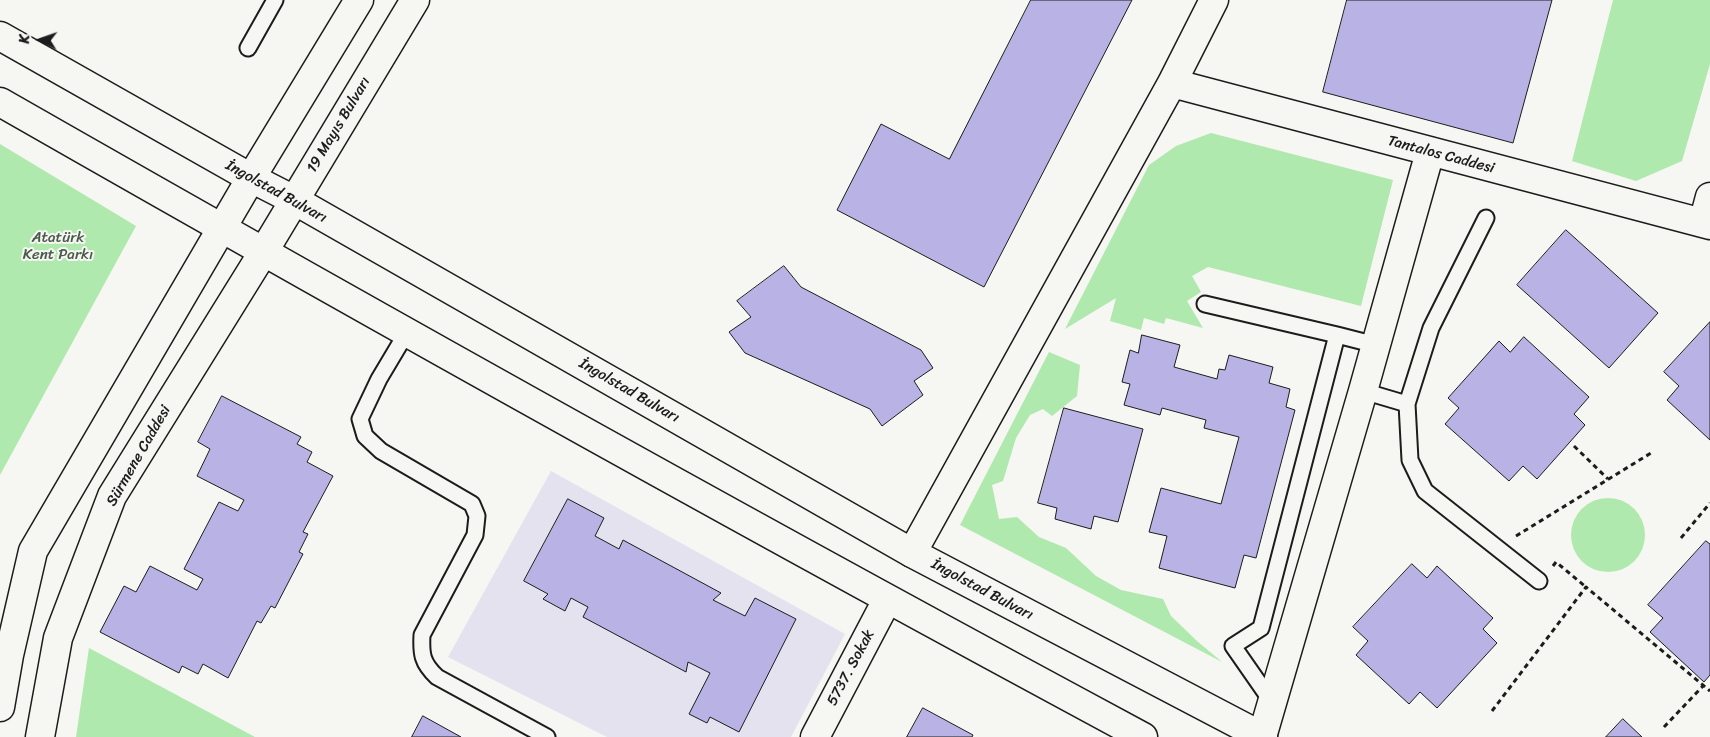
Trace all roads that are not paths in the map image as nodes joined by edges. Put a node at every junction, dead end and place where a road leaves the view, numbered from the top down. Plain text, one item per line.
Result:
1 (275, 0) edge
2 (359, 0) edge
3 (1214, 0) edge
4 (409, 2) edge
5 (0, 36) edge
6 (248, 48) dead end
7 (1172, 83) junction
8 (0, 102) edge
9 (1430, 152) junction
10 (251, 178) junction
11 (1710, 197) edge
12 (294, 200) junction
13 (1486, 218) dead end
14 (1706, 224) edge
15 (222, 228) junction
16 (264, 251) junction
17 (1205, 304) dead end
18 (407, 332) junction
19 (1337, 336) junction
20 (1376, 345) junction
21 (1363, 391) junction
22 (1407, 404) junction
23 (912, 553) junction
24 (1539, 581) road end
25 (887, 600) junction
26 (1272, 702) junction
27 (0, 707) edge
28 (40, 737) edge
29 (547, 737) edge
30 (816, 737) edge
31 (1143, 737) edge
32 (1263, 737) edge

1 - 6 lane
2 - 10 main road
3 - 7 main road
4 - 12 main road, 19 Mayıs Bulvarı
5 - 10 main road, İngolstad Bulvarı
7 - 9 main road, Tantalos Caddesi
7 - 23 main road
8 - 15 main road
9 - 14 main road, Tantalos Caddesi
9 - 20 main road
10 - 12 main road, İngolstad Bulvarı
10 - 15 main road
11 - 14 main road
12 - 16 main road, 19 Mayıs Bulvarı
12 - 23 main road, İngolstad Bulvarı
13 - 22 lane
15 - 16 main road
15 - 27 main road
16 - 18 main road
16 - 28 main road, Sürmene Caddesi
17 - 19 lane
18 - 25 main road
18 - 29 lane
19 - 20 lane
19 - 26 lane
20 - 21 main road
21 - 22 lane
21 - 26 main road
22 - 24 lane
23 - 32 main road, İngolstad Bulvarı
25 - 30 main road, 5737. Sokak
25 - 31 main road
26 - 32 main road

